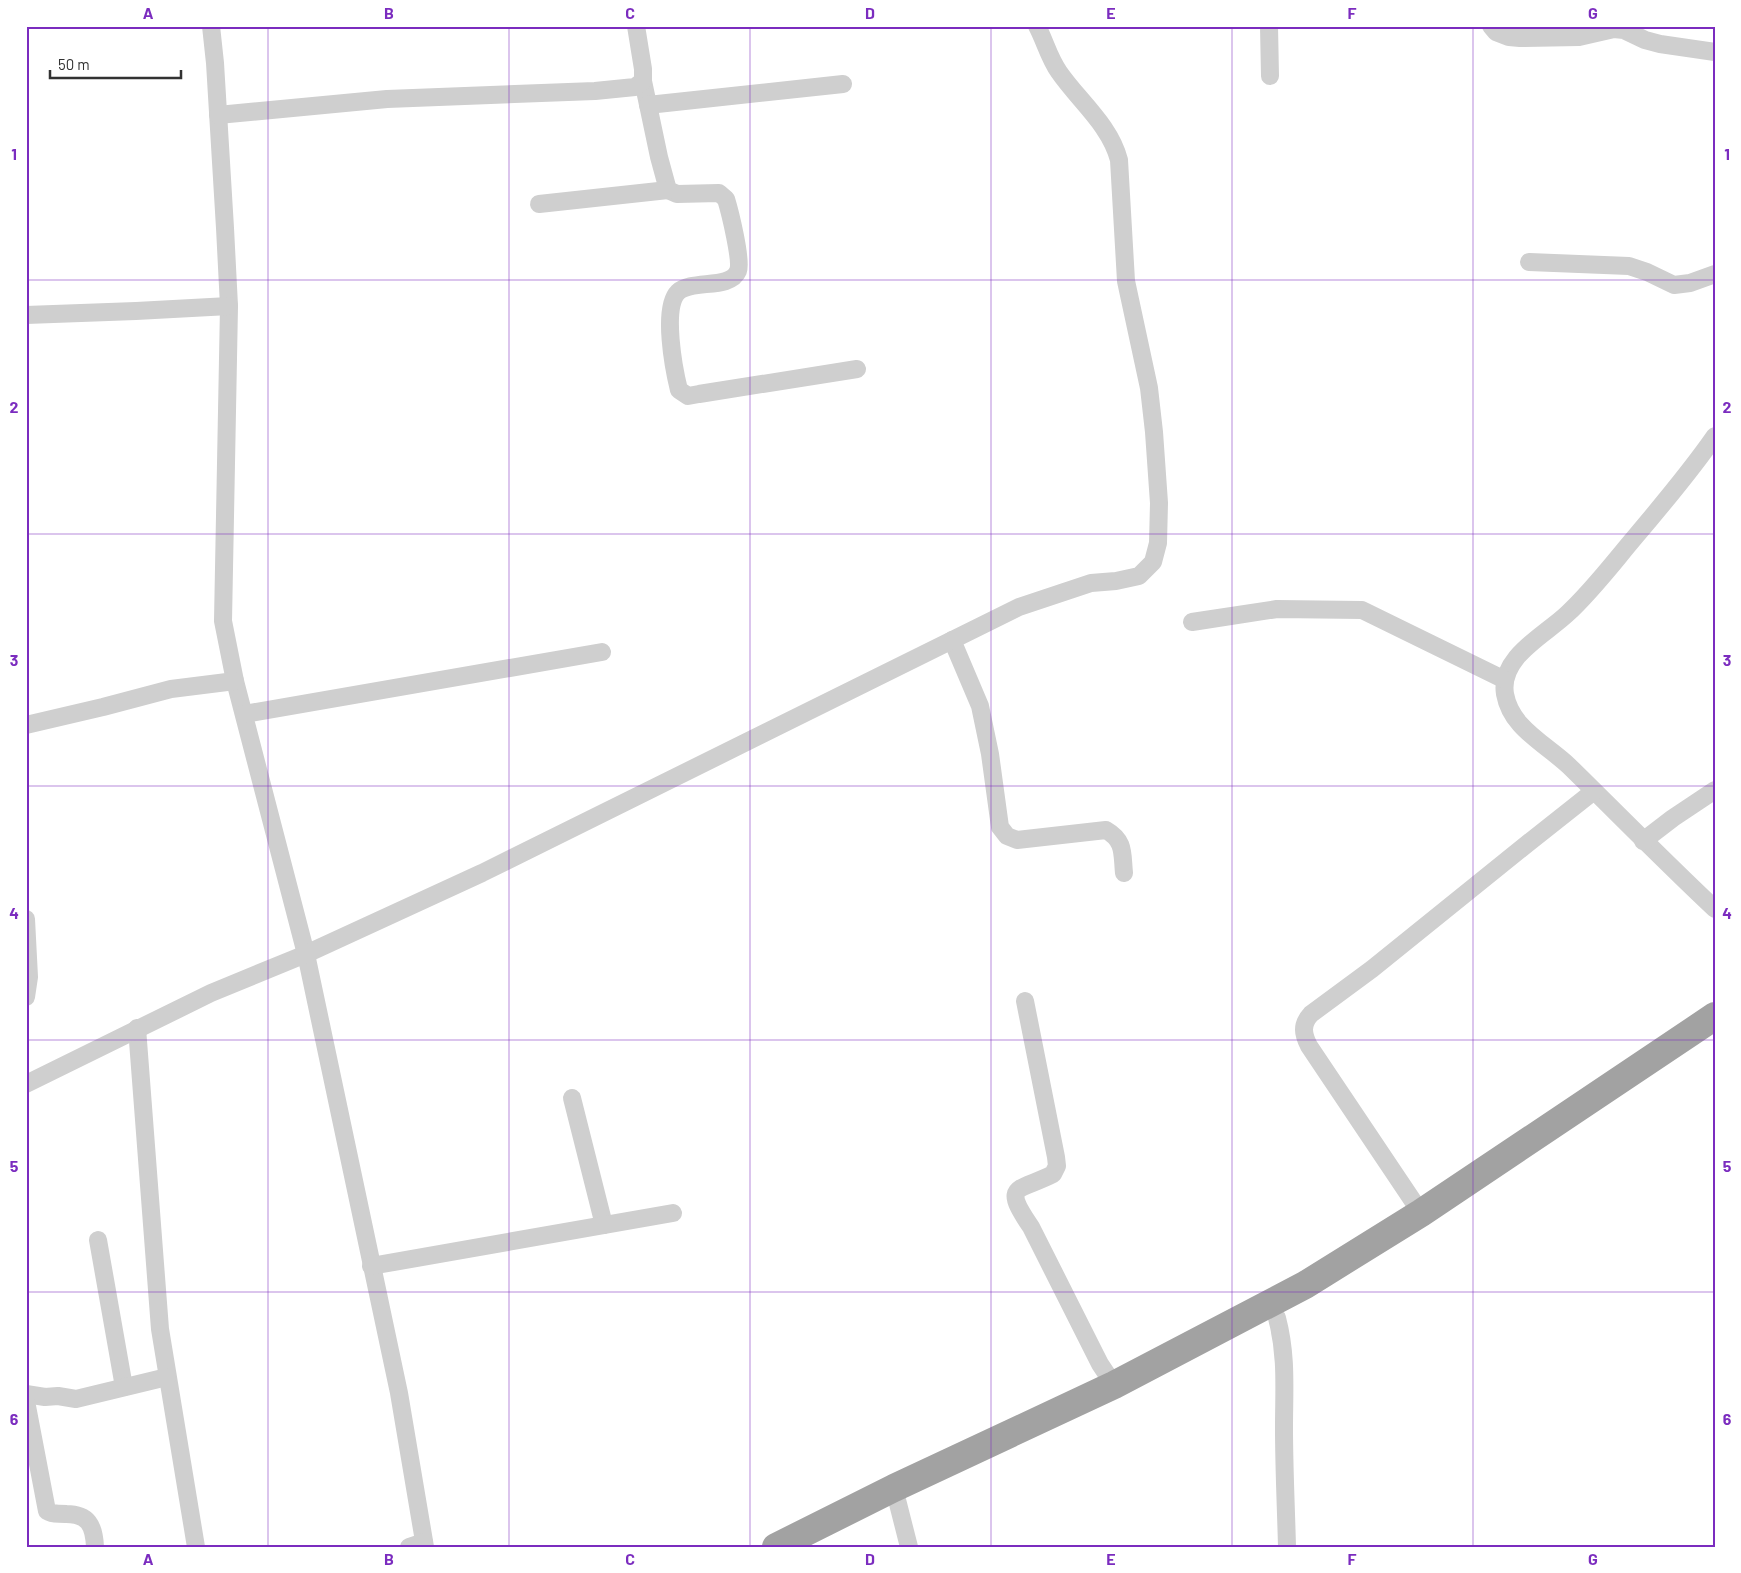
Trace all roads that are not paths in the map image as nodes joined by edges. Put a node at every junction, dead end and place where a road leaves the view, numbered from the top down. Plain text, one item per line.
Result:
1 (211, 26) edge
2 (636, 26) edge
3 (1037, 26) edge
4 (1269, 26) edge
5 (1491, 26) edge
6 (1614, 28) edge
7 (1715, 52) edge
8 (1270, 76) dead end
9 (643, 81) junction
10 (843, 84) dead end
11 (648, 105) junction
12 (218, 115) junction
13 (668, 190) junction
14 (539, 204) dead end
15 (1529, 262) dead end
16 (1715, 274) edge
17 (229, 306) junction
18 (26, 315) edge
19 (857, 369) dead end
20 (1715, 436) edge
21 (1192, 622) dead end
22 (952, 640) junction
23 (602, 652) dead end
24 (1505, 680) junction
25 (235, 681) junction
26 (244, 714) junction
27 (26, 725) edge
28 (1715, 790) edge
29 (1594, 791) junction
30 (1643, 841) junction
31 (1124, 873) dead end
32 (1715, 909) edge
33 (26, 919) edge
34 (306, 954) junction
35 (26, 997) edge
36 (1025, 1001) dead end
37 (1715, 1016) edge
38 (137, 1028) junction
39 (1715, 1033) edge
40 (26, 1084) edge
41 (572, 1098) dead end
42 (673, 1213) dead end
43 (1421, 1213) junction
44 (604, 1225) junction
45 (98, 1240) dead end
46 (372, 1266) junction
47 (1277, 1318) junction
48 (167, 1377) junction
49 (1114, 1385) junction
50 (124, 1388) junction
51 (26, 1394) edge
52 (26, 1401) edge
53 (896, 1497) junction
54 (419, 1545) edge
55 (94, 1547) edge
56 (196, 1547) edge
57 (776, 1547) edge
58 (810, 1547) edge
59 (909, 1547) edge
60 (1286, 1547) edge

1 - 12 street
2 - 9 street
3 - 22 street
4 - 8 street
5 - 6 street
6 - 7 street
9 - 11 street
9 - 12 street
10 - 11 street
11 - 13 street
12 - 17 street
13 - 14 street
13 - 19 street
15 - 16 street
17 - 18 street
17 - 25 street
20 - 24 street
21 - 24 street
22 - 31 street
22 - 34 street
23 - 26 street
24 - 29 street
25 - 26 street
25 - 27 street
26 - 34 street
28 - 30 street
29 - 30 street
29 - 43 street
30 - 32 street
33 - 35 street
34 - 38 street
34 - 46 street
36 - 49 street
37 - 43 highway
38 - 40 street
38 - 48 street
39 - 47 highway
41 - 44 street
42 - 44 street
43 - 49 highway
44 - 46 street
45 - 50 street
46 - 54 street
47 - 53 highway
47 - 60 street
48 - 50 street
48 - 56 street
49 - 53 highway
50 - 51 street
52 - 55 street
53 - 57 highway
53 - 58 highway
53 - 59 street

